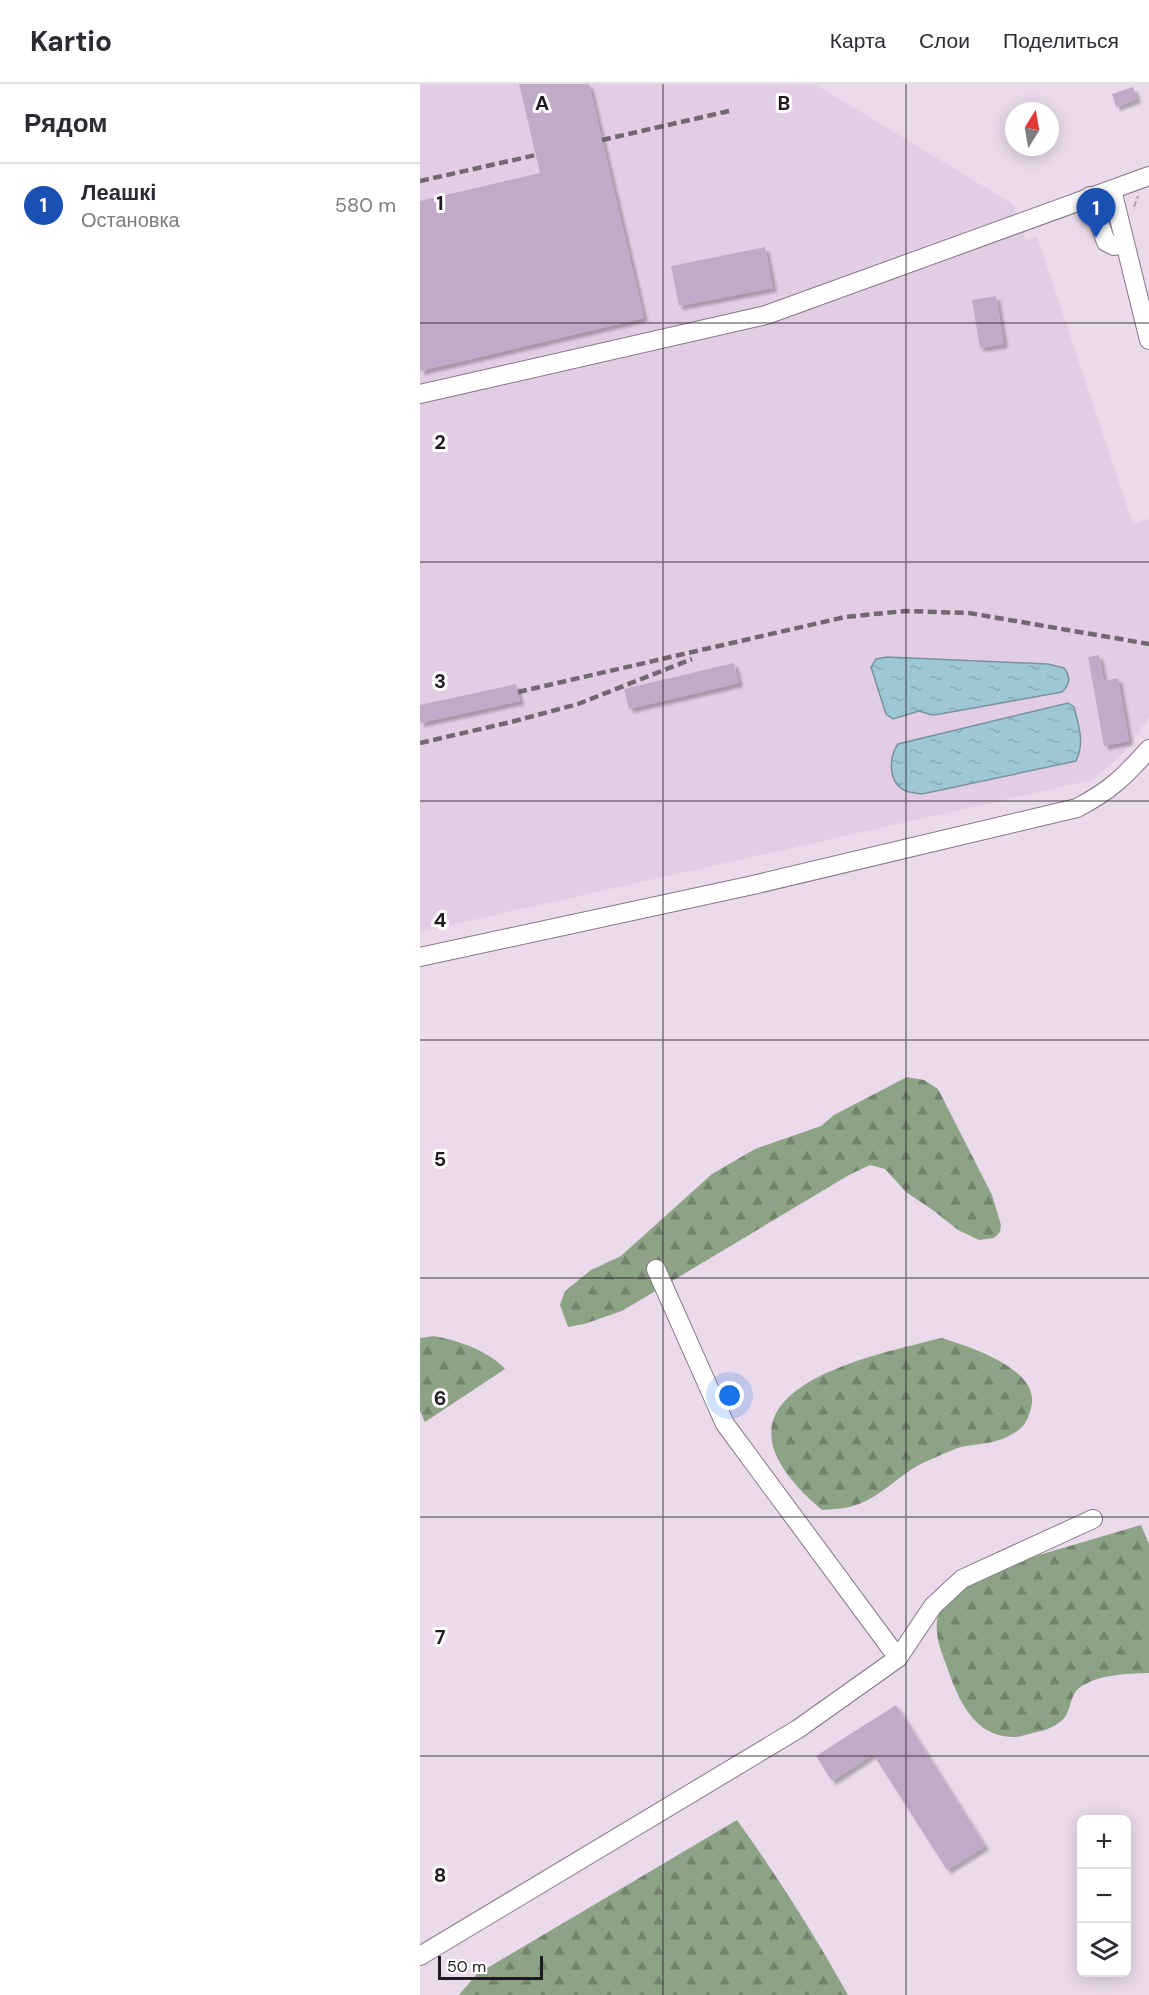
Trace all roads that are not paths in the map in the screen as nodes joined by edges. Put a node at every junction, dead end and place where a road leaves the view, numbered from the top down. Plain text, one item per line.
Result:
1 (1149, 176) edge
2 (1112, 190) junction
3 (1090, 196) junction
4 (1124, 244) junction
5 (1149, 340) edge
6 (420, 394) edge
7 (1149, 749) edge
8 (420, 957) edge
9 (656, 1269) dead end
10 (1093, 1519) dead end
11 (898, 1658) junction
12 (420, 1956) edge

1 - 2 street
2 - 3 street
2 - 4 street
3 - 4 street
3 - 6 street
4 - 5 street
7 - 8 street
9 - 11 street
10 - 11 street
11 - 12 street

